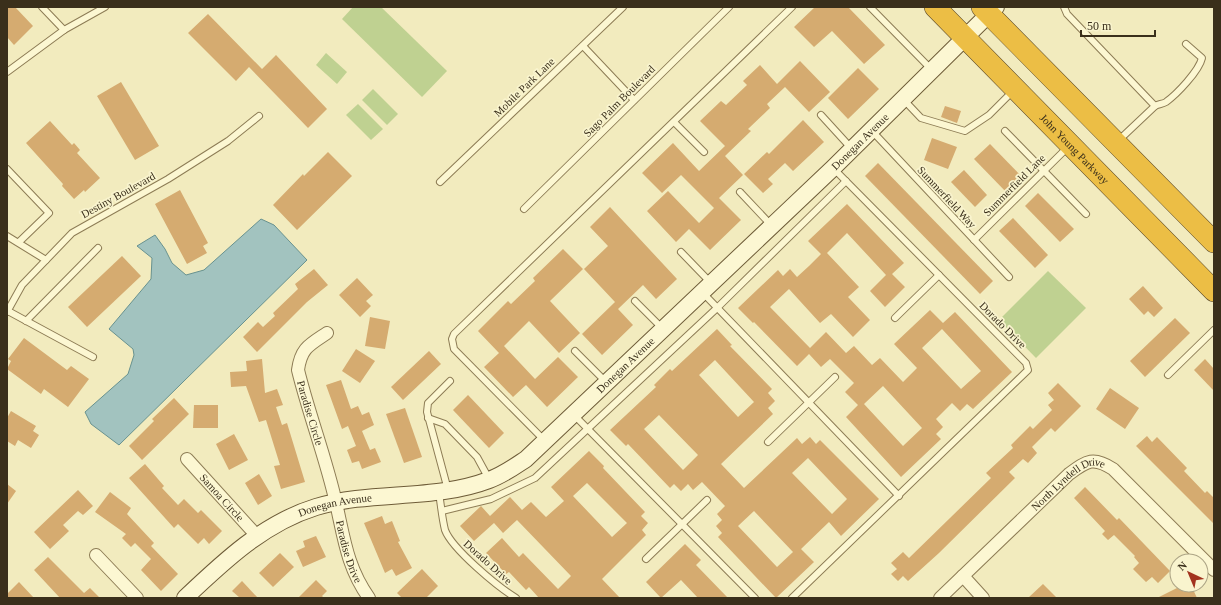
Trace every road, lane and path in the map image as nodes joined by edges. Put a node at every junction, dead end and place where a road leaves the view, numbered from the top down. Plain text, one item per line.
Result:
1 (42, 7) edge
2 (105, 7) edge
3 (623, 7) edge
4 (729, 7) edge
5 (792, 7) edge
6 (870, 7) edge
7 (935, 7) edge
8 (1064, 7) edge
9 (989, 9) edge
10 (64, 30) junction
11 (965, 38) junction
12 (1186, 44) dead end
13 (583, 46) junction
14 (932, 71) junction
15 (7, 72) edge
16 (1015, 90) junction
17 (903, 99) junction
18 (634, 100) junction
19 (1154, 106) junction
20 (821, 115) dead end
21 (259, 116) dead end
22 (674, 122) junction
23 (871, 130) junction
24 (1005, 131) dead end
25 (1116, 143) junction
26 (1070, 145) junction
27 (852, 149) junction
28 (704, 152) dead end
29 (833, 168) junction
30 (7, 169) edge
31 (1043, 170) junction
32 (846, 181) junction
33 (440, 182) dead end
34 (740, 192) dead end
35 (524, 209) dead end
36 (1086, 214) dead end
37 (772, 226) junction
38 (7, 236) edge
39 (974, 240) junction
40 (19, 242) junction
41 (1214, 242) edge
42 (98, 248) dead end
43 (681, 252) dead end
44 (46, 260) junction
45 (939, 275) junction
46 (1009, 277) dead end
47 (707, 288) junction
48 (1214, 291) edge
49 (635, 301) dead end
50 (717, 308) junction
51 (7, 312) edge
52 (895, 318) dead end
53 (26, 321) junction
54 (663, 330) junction
55 (1214, 330) edge
56 (327, 333) dead end
57 (575, 351) dead end
58 (93, 357) dead end
59 (1168, 375) dead end
60 (835, 377) dead end
61 (450, 381) dead end
62 (608, 383) junction
63 (809, 402) junction
64 (574, 415) junction
65 (428, 418) junction
66 (589, 430) junction
67 (545, 441) junction
68 (768, 442) dead end
69 (187, 459) dead end
70 (490, 480) junction
71 (443, 491) junction
72 (899, 496) junction
73 (707, 500) dead end
74 (336, 503) junction
75 (442, 511) junction
76 (682, 524) junction
77 (256, 536) junction
78 (96, 555) dead end
79 (646, 559) dead end
80 (1214, 570) edge
81 (963, 576) junction
82 (366, 597) edge
83 (137, 598) edge
84 (185, 598) edge
85 (516, 598) edge
86 (755, 598) edge
87 (792, 598) edge
88 (940, 598) edge
89 (983, 598) edge

1 - 10 lane
2 - 10 lane
3 - 13 lane, Mobile Park Lane
4 - 18 lane, Sago Palm Boulevard
5 - 22 lane
6 - 14 lane
7 - 11 highway, John Young Parkway
8 - 19 lane
9 - 11 street, Donegan Avenue
9 - 25 highway
10 - 15 lane
11 - 14 street, Donegan Avenue
11 - 16 highway, John Young Parkway
12 - 19 lane
13 - 18 lane
13 - 33 lane, Mobile Park Lane
14 - 17 street, Donegan Avenue
16 - 17 lane
16 - 26 highway, John Young Parkway
17 - 23 street, Donegan Avenue
18 - 35 lane, Sago Palm Boulevard
19 - 25 lane
20 - 27 lane
21 - 44 lane, Destiny Boulevard
22 - 28 lane
22 - 67 lane
23 - 27 street, Donegan Avenue
23 - 39 lane, Summerfield Way
24 - 31 lane
25 - 41 highway
26 - 31 lane, Summerfield Lane
26 - 48 highway, John Young Parkway
27 - 29 street, Donegan Avenue
29 - 32 lane, Dorado Drive
29 - 37 street, Donegan Avenue
30 - 40 lane
31 - 36 lane
31 - 39 lane, Summerfield Lane
32 - 45 lane, Dorado Drive
32 - 50 lane
34 - 37 lane
37 - 47 street, Donegan Avenue
38 - 40 lane
39 - 46 lane, Summerfield Way
40 - 44 lane
42 - 53 lane
43 - 47 lane
44 - 51 lane, Destiny Boulevard
45 - 52 lane
45 - 72 lane, Dorado Drive
47 - 50 lane
47 - 54 street, Donegan Avenue
49 - 54 lane
50 - 63 lane
50 - 66 lane
51 - 53 lane
53 - 58 lane
54 - 62 street, Donegan Avenue
55 - 59 lane
56 - 74 street, Paradise Circle
57 - 62 lane
60 - 63 lane
61 - 65 lane
62 - 64 street, Donegan Avenue
63 - 68 lane
63 - 72 lane
64 - 66 lane
64 - 67 street, Donegan Avenue
65 - 70 lane
65 - 71 lane, Dorado Drive
66 - 75 lane
66 - 76 lane
67 - 70 street, Donegan Avenue
69 - 77 street, Samoa Circle
70 - 71 street, Donegan Avenue
71 - 74 street, Donegan Avenue
71 - 75 lane, Dorado Drive
72 - 87 lane, Dorado Drive
73 - 76 lane
74 - 77 street, Donegan Avenue
74 - 82 street, Paradise Drive
75 - 85 lane, Dorado Drive
76 - 79 lane
76 - 86 lane
77 - 84 street, Donegan Avenue
78 - 83 street
80 - 81 street, North Lyndell Drive
81 - 88 street, North Lyndell Drive
81 - 89 street

